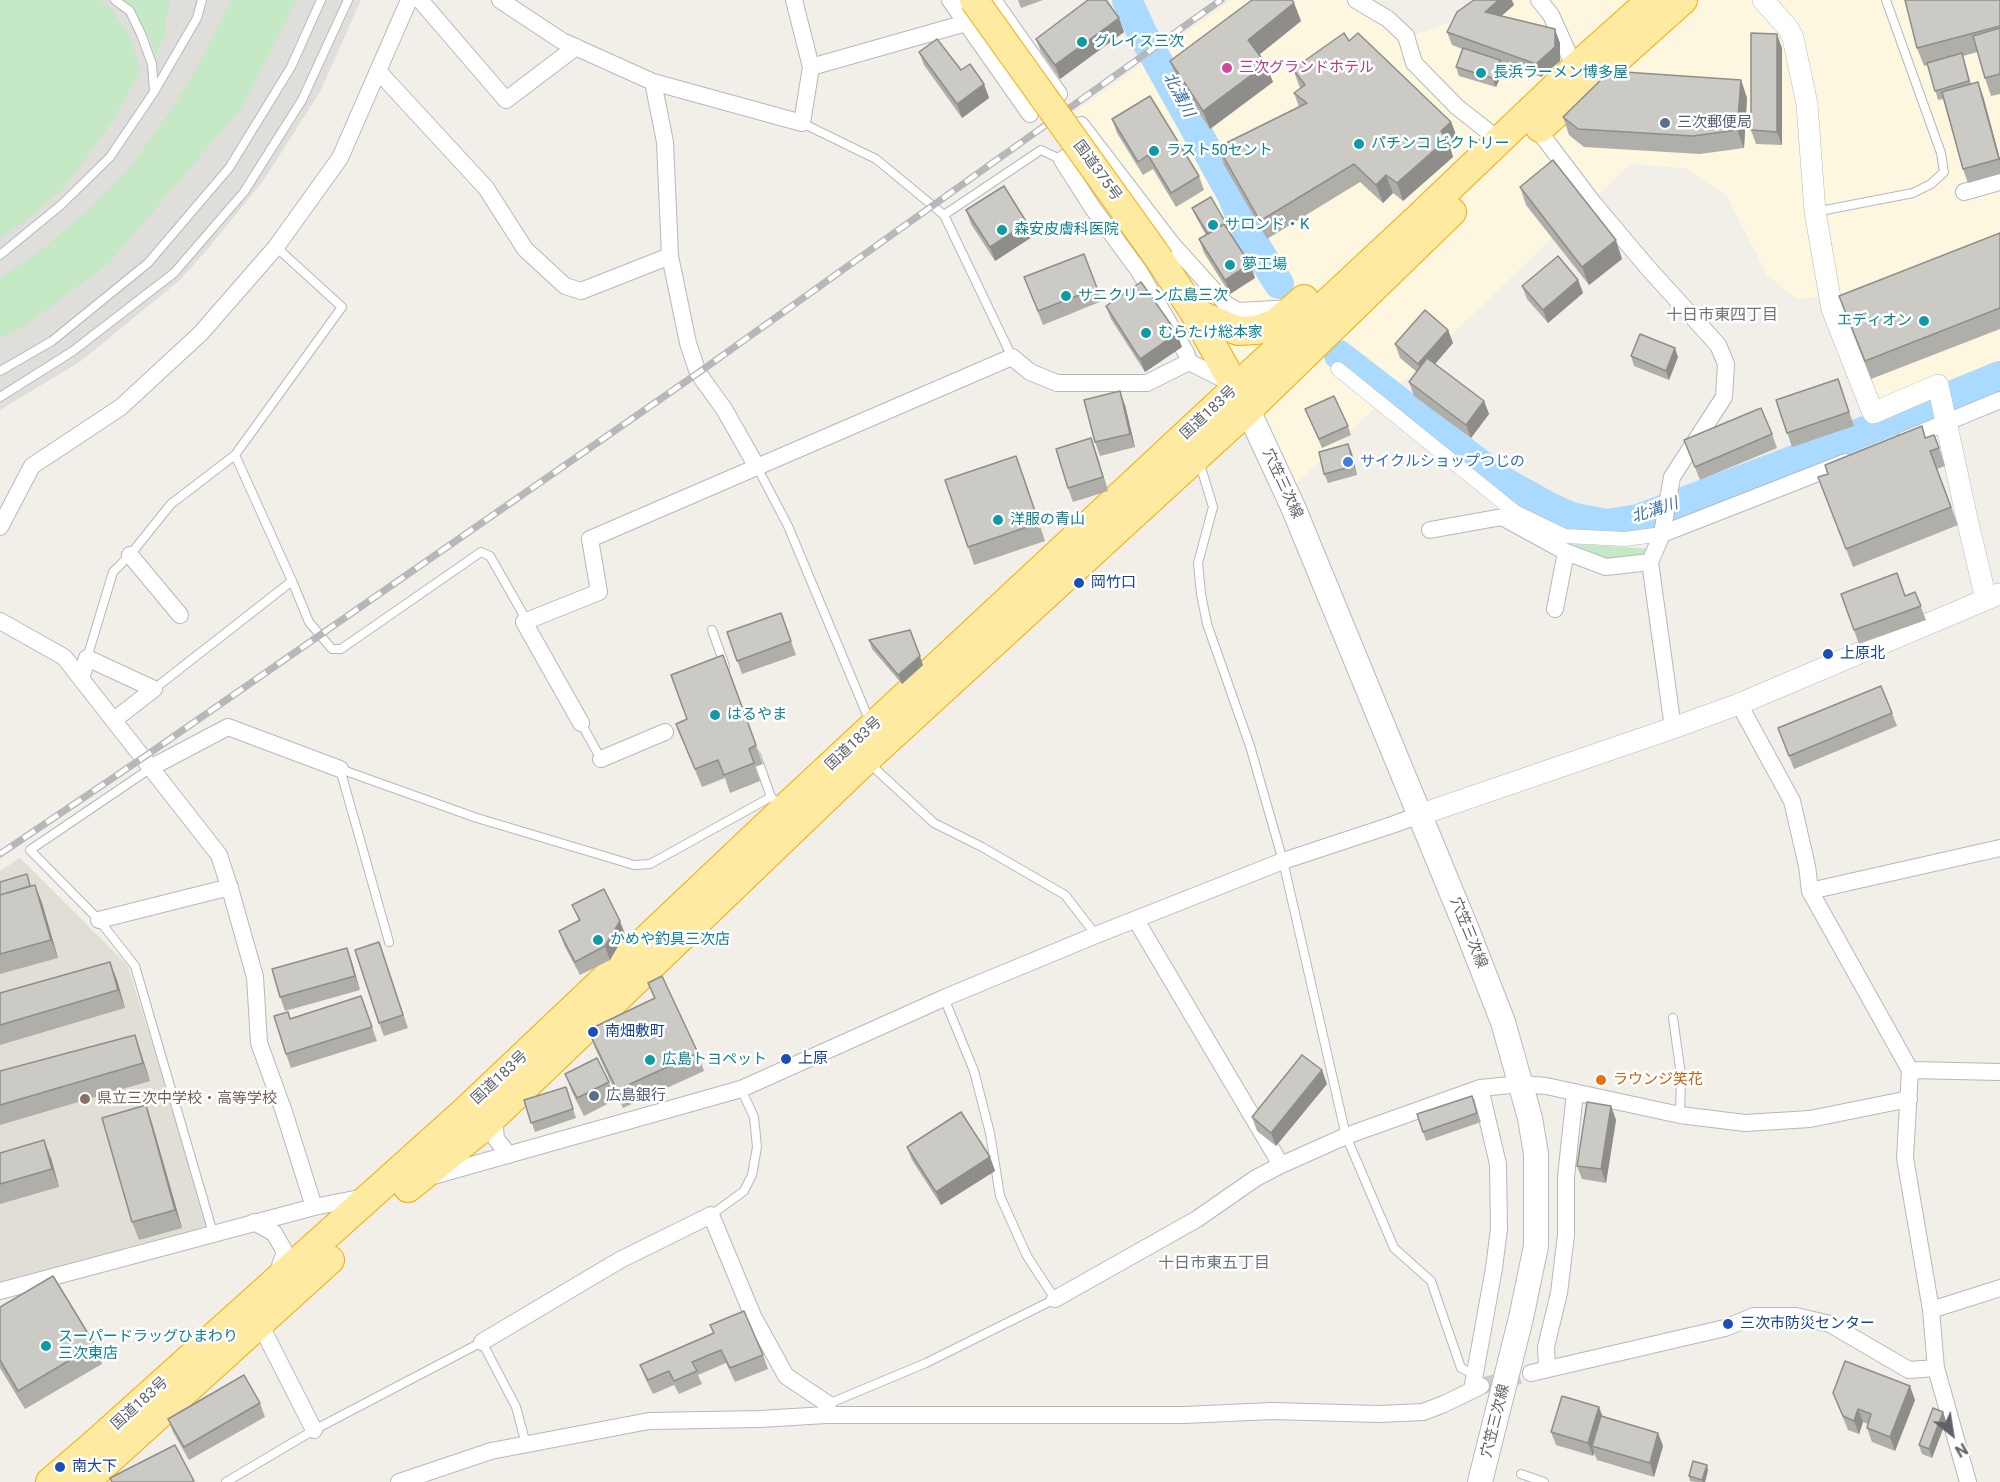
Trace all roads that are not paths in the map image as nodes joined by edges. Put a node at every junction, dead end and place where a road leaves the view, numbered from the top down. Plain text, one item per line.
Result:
1 (115, 0) edge
2 (202, 0) edge
3 (321, 0) edge
4 (348, 0) edge
5 (409, 0) edge
6 (420, 0) edge
7 (500, 0) edge
8 (794, 0) edge
9 (950, 0) edge
10 (993, 0) edge
11 (1356, 0) edge
12 (1539, 0) edge
13 (1651, 0) edge
14 (1683, 0) edge
15 (1763, 0) edge
16 (1886, 0) edge
17 (970, 11) edge
18 (576, 47) junction
19 (1027, 48) junction
20 (811, 67) junction
21 (998, 68) junction
22 (378, 71) junction
23 (1583, 75) junction
24 (653, 82) junction
25 (154, 92) junction
26 (1059, 94) dead end
27 (1030, 114) dead end
28 (802, 123) junction
29 (1081, 125) dead end
30 (1538, 130) junction
31 (1092, 140) junction
32 (1499, 140) junction
33 (1062, 160) junction
34 (2000, 182) edge
35 (1964, 192) dead end
36 (1815, 212) junction
37 (944, 215) junction
38 (276, 247) junction
39 (0, 255) edge
40 (670, 256) junction
41 (1367, 264) junction
42 (1294, 308) junction
43 (1194, 312) junction
44 (1012, 357) junction
45 (1189, 362) junction
46 (1338, 369) dead end
47 (0, 371) edge
48 (0, 397) edge
49 (1242, 398) junction
50 (2000, 400) edge
51 (1946, 423) junction
52 (1891, 445) edge
53 (235, 455) junction
54 (1197, 455) junction
55 (1858, 458) edge
56 (757, 468) junction
57 (0, 527) edge
58 (1430, 530) dead end
59 (1662, 534) junction
60 (1566, 552) junction
61 (130, 555) junction
62 (1650, 562) junction
63 (292, 581) junction
64 (1993, 596) edge
65 (1555, 609) dead end
66 (180, 615) dead end
67 (0, 621) edge
68 (527, 621) junction
69 (712, 630) dead end
70 (87, 658) junction
71 (728, 674) edge
72 (81, 679) junction
73 (154, 689) junction
74 (1739, 704) junction
75 (114, 720) junction
76 (581, 723) joint
77 (1673, 728) junction
78 (665, 732) dead end
79 (752, 741) edge
80 (863, 744) junction
81 (601, 759) joint
82 (152, 767) junction
83 (340, 769) junction
84 (778, 802) junction
85 (1419, 815) junction
86 (2000, 848) edge
87 (1283, 861) junction
88 (230, 887) junction
89 (1810, 891) junction
90 (99, 920) junction
91 (1136, 920) junction
92 (1096, 935) junction
93 (389, 942) dead end
94 (944, 998) junction
95 (1673, 1018) dead end
96 (1910, 1070) junction
97 (2000, 1072) edge
98 (1522, 1084) junction
99 (1480, 1088) junction
100 (741, 1089) junction
101 (1575, 1092) junction
102 (1909, 1100) junction
103 (1680, 1115) junction
104 (494, 1117) junction
105 (1346, 1136) junction
106 (508, 1155) junction
107 (1281, 1165) junction
108 (415, 1181) junction
109 (372, 1196) junction
110 (314, 1207) junction
111 (711, 1215) junction
112 (254, 1222) junction
113 (213, 1233) junction
114 (274, 1284) junction
115 (2000, 1288) edge
116 (0, 1292) edge
117 (1055, 1299) junction
118 (1931, 1310) junction
119 (260, 1324) junction
120 (482, 1342) junction
121 (1936, 1368) junction
122 (1476, 1383) junction
123 (827, 1410) junction
124 (314, 1430) junction
125 (526, 1444) junction
126 (1521, 1474) dead end
127 (1481, 1479) edge
128 (50, 1482) edge
129 (85, 1482) edge
130 (226, 1482) edge
131 (399, 1482) edge
132 (1544, 1482) edge
133 (1968, 1482) edge

1 - 25 lane
2 - 25 lane
3 - 47 lane
4 - 48 lane
5 - 22 street
6 - 18 street
7 - 18 street
8 - 20 street
9 - 17 street
10 - 19 street
11 - 32 street
12 - 23 street
13 - 23 highway, 国道183号
14 - 23 highway, 国道183号
15 - 36 street
16 - 36 lane
17 - 20 street
17 - 21 street
17 - 43 highway, 国道375号, bridge
18 - 24 street
19 - 21 lane
19 - 26 street
20 - 28 street
21 - 27 street
22 - 38 street
22 - 40 street
23 - 30 highway, 国道183号
23 - 32 highway, 国道183号
24 - 28 street
24 - 40 street
25 - 39 lane
28 - 37 lane
29 - 31 street
30 - 49 highway, 国道183号
30 - 59 street
31 - 33 street
31 - 42 street
32 - 41 highway, 国道183号
33 - 37 lane
33 - 45 street
34 - 35 street
36 - 51 street
37 - 44 lane
38 - 53 lane
38 - 57 street
40 - 56 street
41 - 42 highway
41 - 49 highway, 国道183号
42 - 43 highway
43 - 49 highway, 国道375号
44 - 45 street
44 - 56 street
45 - 49 street
46 - 59 street
49 - 54 highway, 国道183号
49 - 80 highway, 国道183号
49 - 85 main road, 穴笠三次線
50 - 51 street
51 - 52 street
51 - 64 street
53 - 61 lane
53 - 63 lane
54 - 80 highway, 国道183号
54 - 87 lane
55 - 59 street
56 - 68 street
56 - 80 lane
58 - 60 street
59 - 62 street
60 - 62 street
60 - 65 street
61 - 66 street
61 - 70 lane
62 - 77 street
63 - 68 lane
63 - 73 lane
64 - 74 street
67 - 72 street
68 - 76 street
69 - 71 lane
70 - 72 street
70 - 73 street
72 - 75 street
73 - 75 street
74 - 77 street
74 - 89 street
75 - 82 street
76 - 81 lane
77 - 85 street
78 - 81 street
79 - 84 lane
80 - 84 highway, 国道183号
80 - 92 lane
80 - 104 highway, 国道183号
82 - 83 street
82 - 88 street
82 - 90 lane
83 - 84 lane
83 - 93 lane
84 - 109 highway, 国道183号
85 - 87 street
85 - 98 main road, 穴笠三次線
86 - 89 street
87 - 91 street
87 - 105 lane
88 - 90 street
88 - 110 street
89 - 96 street
90 - 113 lane
91 - 92 street
91 - 107 street
92 - 94 street
94 - 100 street
94 - 117 lane
95 - 103 lane
96 - 97 street
96 - 102 street
98 - 99 street
98 - 101 street
98 - 127 main road, 穴笠三次線
99 - 105 street
99 - 122 street
100 - 106 street
100 - 111 lane
101 - 103 street
101 - 121 street
102 - 103 street
102 - 118 street
104 - 106 street
104 - 108 highway, 国道183号
105 - 107 street
105 - 122 lane
106 - 108 street
107 - 117 street
108 - 109 street
108 - 119 highway, 国道183号
109 - 110 street
109 - 114 highway, 国道183号
110 - 112 street
111 - 120 street
111 - 123 street
112 - 113 street
112 - 114 street
113 - 116 street
114 - 128 highway, 国道183号
115 - 118 street
117 - 123 lane
118 - 121 street
119 - 124 street
119 - 129 highway, 国道183号
120 - 124 lane
120 - 125 lane
121 - 133 street
122 - 123 street
123 - 125 street
124 - 130 lane
125 - 131 street
126 - 132 lane

